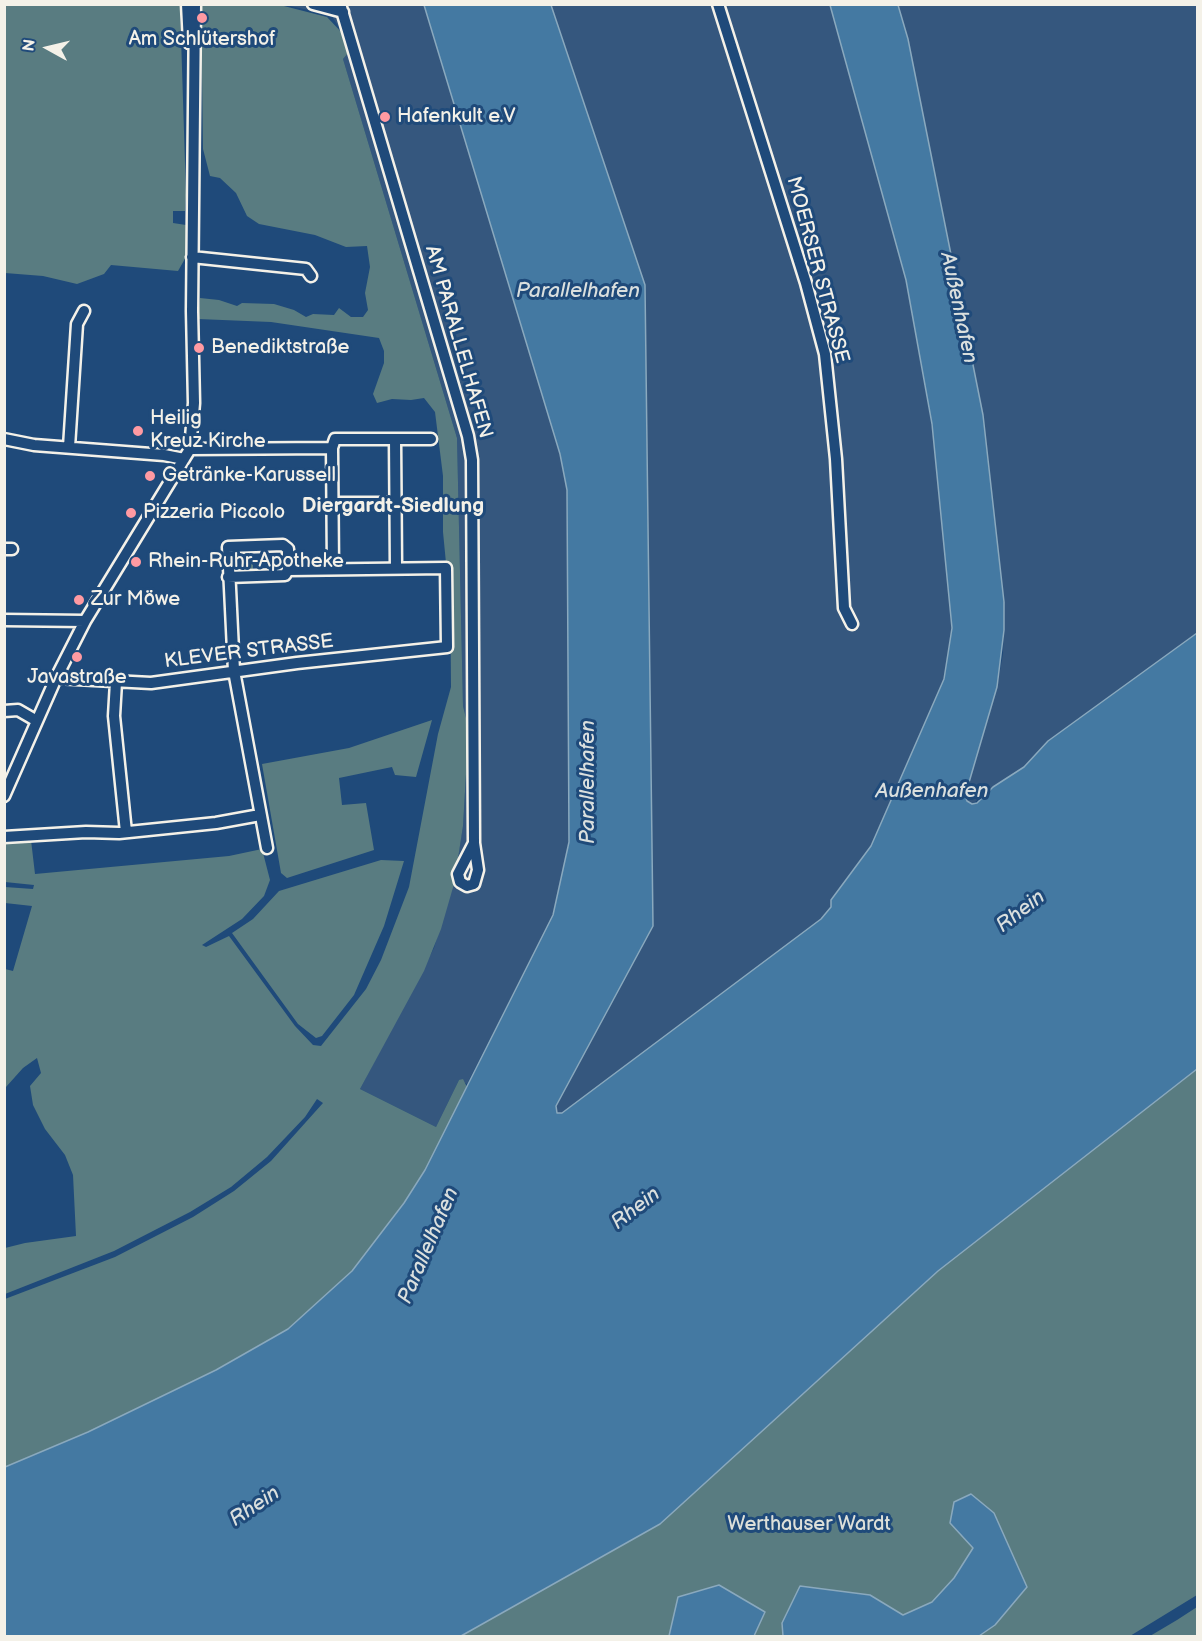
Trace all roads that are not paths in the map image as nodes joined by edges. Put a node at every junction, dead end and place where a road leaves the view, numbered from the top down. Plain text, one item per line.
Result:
1 (187, 4) edge
2 (195, 4) edge
3 (313, 4) edge
4 (718, 4) edge
5 (342, 8) edge
6 (195, 93) junction
7 (192, 257) junction
8 (310, 276) dead end
9 (84, 311) dead end
10 (430, 438) dead end
11 (4, 439) edge
12 (395, 439) junction
13 (69, 447) junction
14 (332, 448) junction
15 (190, 449) junction
16 (184, 459) junction
17 (333, 503) junction
18 (395, 503) junction
19 (333, 568) junction
20 (396, 568) junction
21 (288, 570) junction
22 (228, 577) junction
23 (4, 620) edge
24 (85, 621) junction
25 (852, 624) dead end
26 (234, 671) junction
27 (56, 678) junction
28 (116, 682) junction
29 (4, 711) edge
30 (37, 721) junction
31 (4, 796) edge
32 (260, 815) junction
33 (126, 832) junction
34 (4, 837) edge
35 (474, 843) dead end
36 (267, 848) dead end

1 - 6 street
2 - 6 street
3 - 5 street
4 - 25 street, MOERSER STRASSE
5 - 35 street, AM PARALLELHAFEN
6 - 7 street
7 - 8 street
7 - 15 street
9 - 13 street
10 - 12 street
11 - 13 street
12 - 14 street
12 - 18 street
13 - 16 street
14 - 15 street
14 - 17 street
15 - 16 street
16 - 24 street
17 - 18 street
17 - 19 street
18 - 20 street
19 - 20 street
19 - 21 street
20 - 26 street, KLEVER STRASSE
21 - 22 street
21 - 22 street
22 - 26 street
23 - 24 street
24 - 27 street
26 - 28 street, KLEVER STRASSE
26 - 32 street
27 - 28 street, KLEVER STRASSE
27 - 30 street
28 - 33 street
29 - 30 street
30 - 31 street
32 - 33 street
32 - 36 street
33 - 34 street

